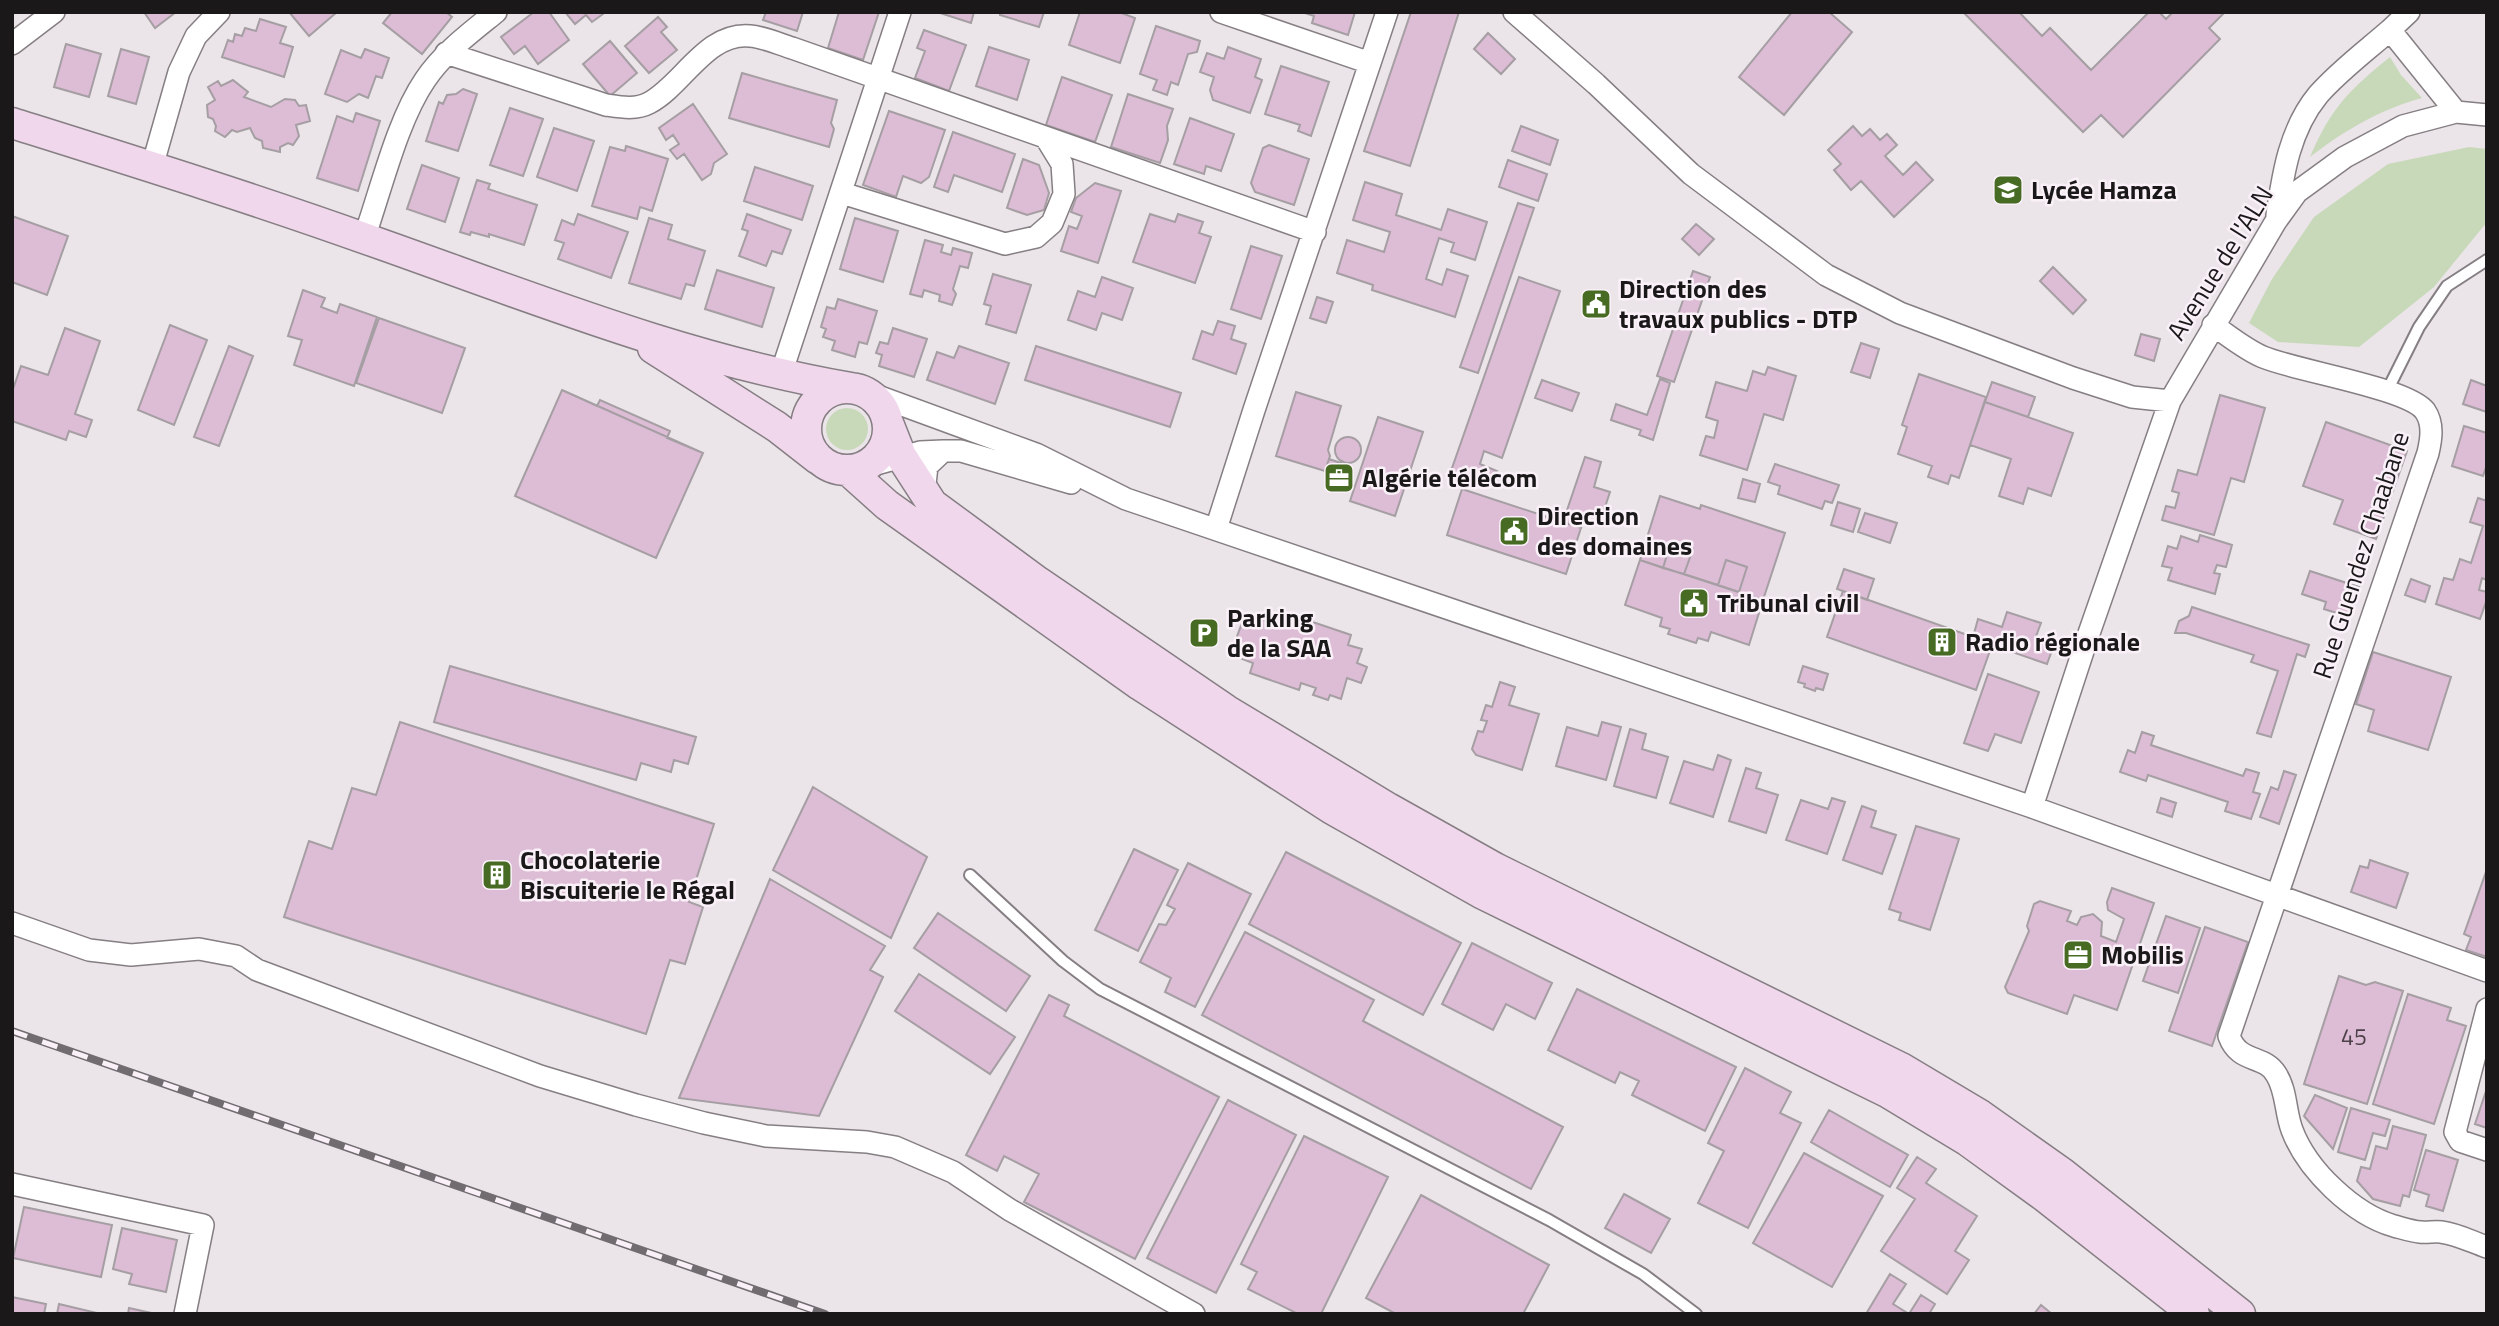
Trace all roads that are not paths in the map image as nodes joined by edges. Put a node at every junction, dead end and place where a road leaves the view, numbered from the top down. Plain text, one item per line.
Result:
1 (54, 12) edge
2 (219, 12) edge
3 (496, 12) edge
4 (900, 12) edge
5 (1221, 12) edge
6 (1387, 12) edge
7 (1514, 12) edge
8 (2409, 12) edge
9 (2390, 30) junction
10 (12, 44) edge
11 (446, 53) junction
12 (1370, 63) junction
13 (878, 79) junction
14 (2456, 112) junction
15 (2487, 115) edge
16 (12, 122) edge
17 (1046, 138) junction
18 (152, 167) junction
19 (842, 193) junction
20 (2276, 221) junction
21 (1315, 232) junction
22 (365, 238) junction
23 (2487, 260) edge
24 (2213, 325) junction
25 (626, 331) junction
26 (781, 374) junction
27 (858, 390) junction
28 (2387, 391) junction
29 (2170, 401) junction
30 (888, 423) junction
31 (943, 451) junction
32 (901, 457) junction
33 (844, 467) junction
34 (1126, 499) junction
35 (932, 504) junction
36 (1216, 529) junction
37 (2032, 807) junction
38 (970, 875) dead end
39 (2278, 894) junction
40 (12, 923) edge
41 (2487, 971) edge
42 (2487, 1009) edge
43 (2487, 1150) edge
44 (12, 1184) edge
45 (2487, 1247) edge
46 (185, 1314) edge
47 (1194, 1314) edge
48 (1696, 1314) edge
49 (2194, 1314) edge
50 (2241, 1314) edge

1 - 10 street
2 - 18 street
3 - 11 street
4 - 13 street
5 - 12 street
6 - 12 street
7 - 29 street
8 - 9 street
9 - 14 street
9 - 20 street
11 - 13 street
11 - 22 street
12 - 21 street
13 - 17 street
13 - 19 street
14 - 15 street, Avenue de l'ALN
14 - 20 street, Avenue de l'ALN
16 - 18 main road
17 - 19 street
17 - 21 street
18 - 22 main road
19 - 26 street
20 - 24 street, Avenue de l'ALN
21 - 36 street
22 - 25 main road
23 - 28 lane
24 - 28 street, Rue Guendez Chaabane
24 - 29 street, Avenue de l'ALN
25 - 26 main road
25 - 33 main road
26 - 27 main road
27 - 30 main road
27 - 33 main road
27 - 34 street
28 - 39 street, Rue Guendez Chaabane
29 - 37 street, Avenue de l'ALN
30 - 32 main road
30 - 33 main road
31 - 32 street
31 - 34 street
31 - 35 street
32 - 33 street
32 - 35 main road
33 - 49 main road
34 - 36 street
35 - 50 main road
36 - 37 street
37 - 39 street
38 - 48 lane
39 - 41 street
39 - 45 street
40 - 47 street
42 - 43 street
44 - 46 street

